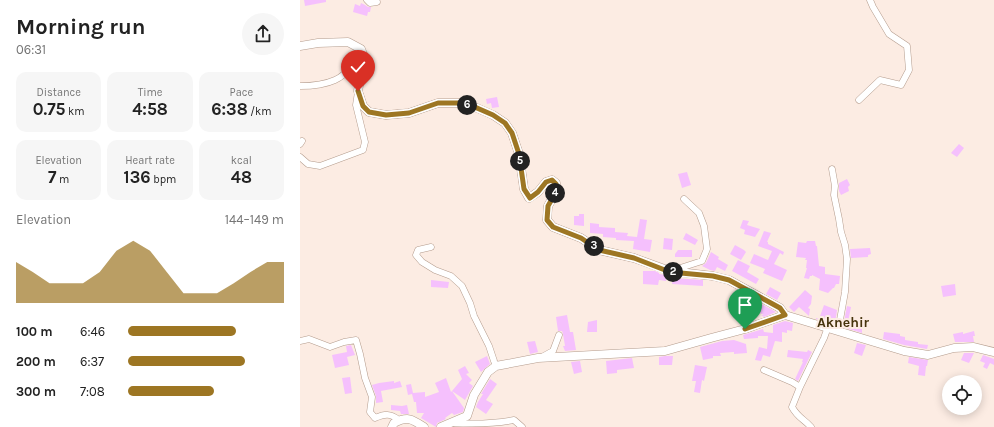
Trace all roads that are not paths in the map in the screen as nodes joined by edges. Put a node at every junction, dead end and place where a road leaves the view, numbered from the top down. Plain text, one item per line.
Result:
1 (367, 0) edge
2 (870, 0) edge
3 (377, 2) dead end
4 (300, 46) edge
5 (361, 72) junction
6 (300, 86) edge
7 (358, 91) junction
8 (859, 100) dead end
9 (300, 158) edge
10 (832, 169) dead end
11 (684, 199) dead end
12 (431, 247) dead end
13 (670, 272) junction
14 (785, 315) junction
15 (828, 327) junction
16 (838, 331) junction
17 (559, 335) dead end
18 (300, 341) edge
19 (994, 352) edge
20 (538, 358) junction
21 (496, 366) junction
22 (764, 370) dead end
23 (800, 387) junction
24 (399, 420) junction
25 (445, 426) edge
26 (392, 427) edge
27 (424, 427) edge
28 (522, 427) edge
29 (811, 427) edge

1 - 3 street
2 - 8 street
4 - 5 street
5 - 6 street
5 - 7 street
7 - 9 street
7 - 13 street
10 - 16 street
11 - 13 street
12 - 21 street
13 - 14 street
14 - 15 street
14 - 20 street
15 - 16 street
15 - 23 street
16 - 19 street
17 - 20 street
18 - 24 street
20 - 21 street
21 - 25 street
22 - 23 street
23 - 29 street
24 - 26 street
24 - 27 street
25 - 28 street

